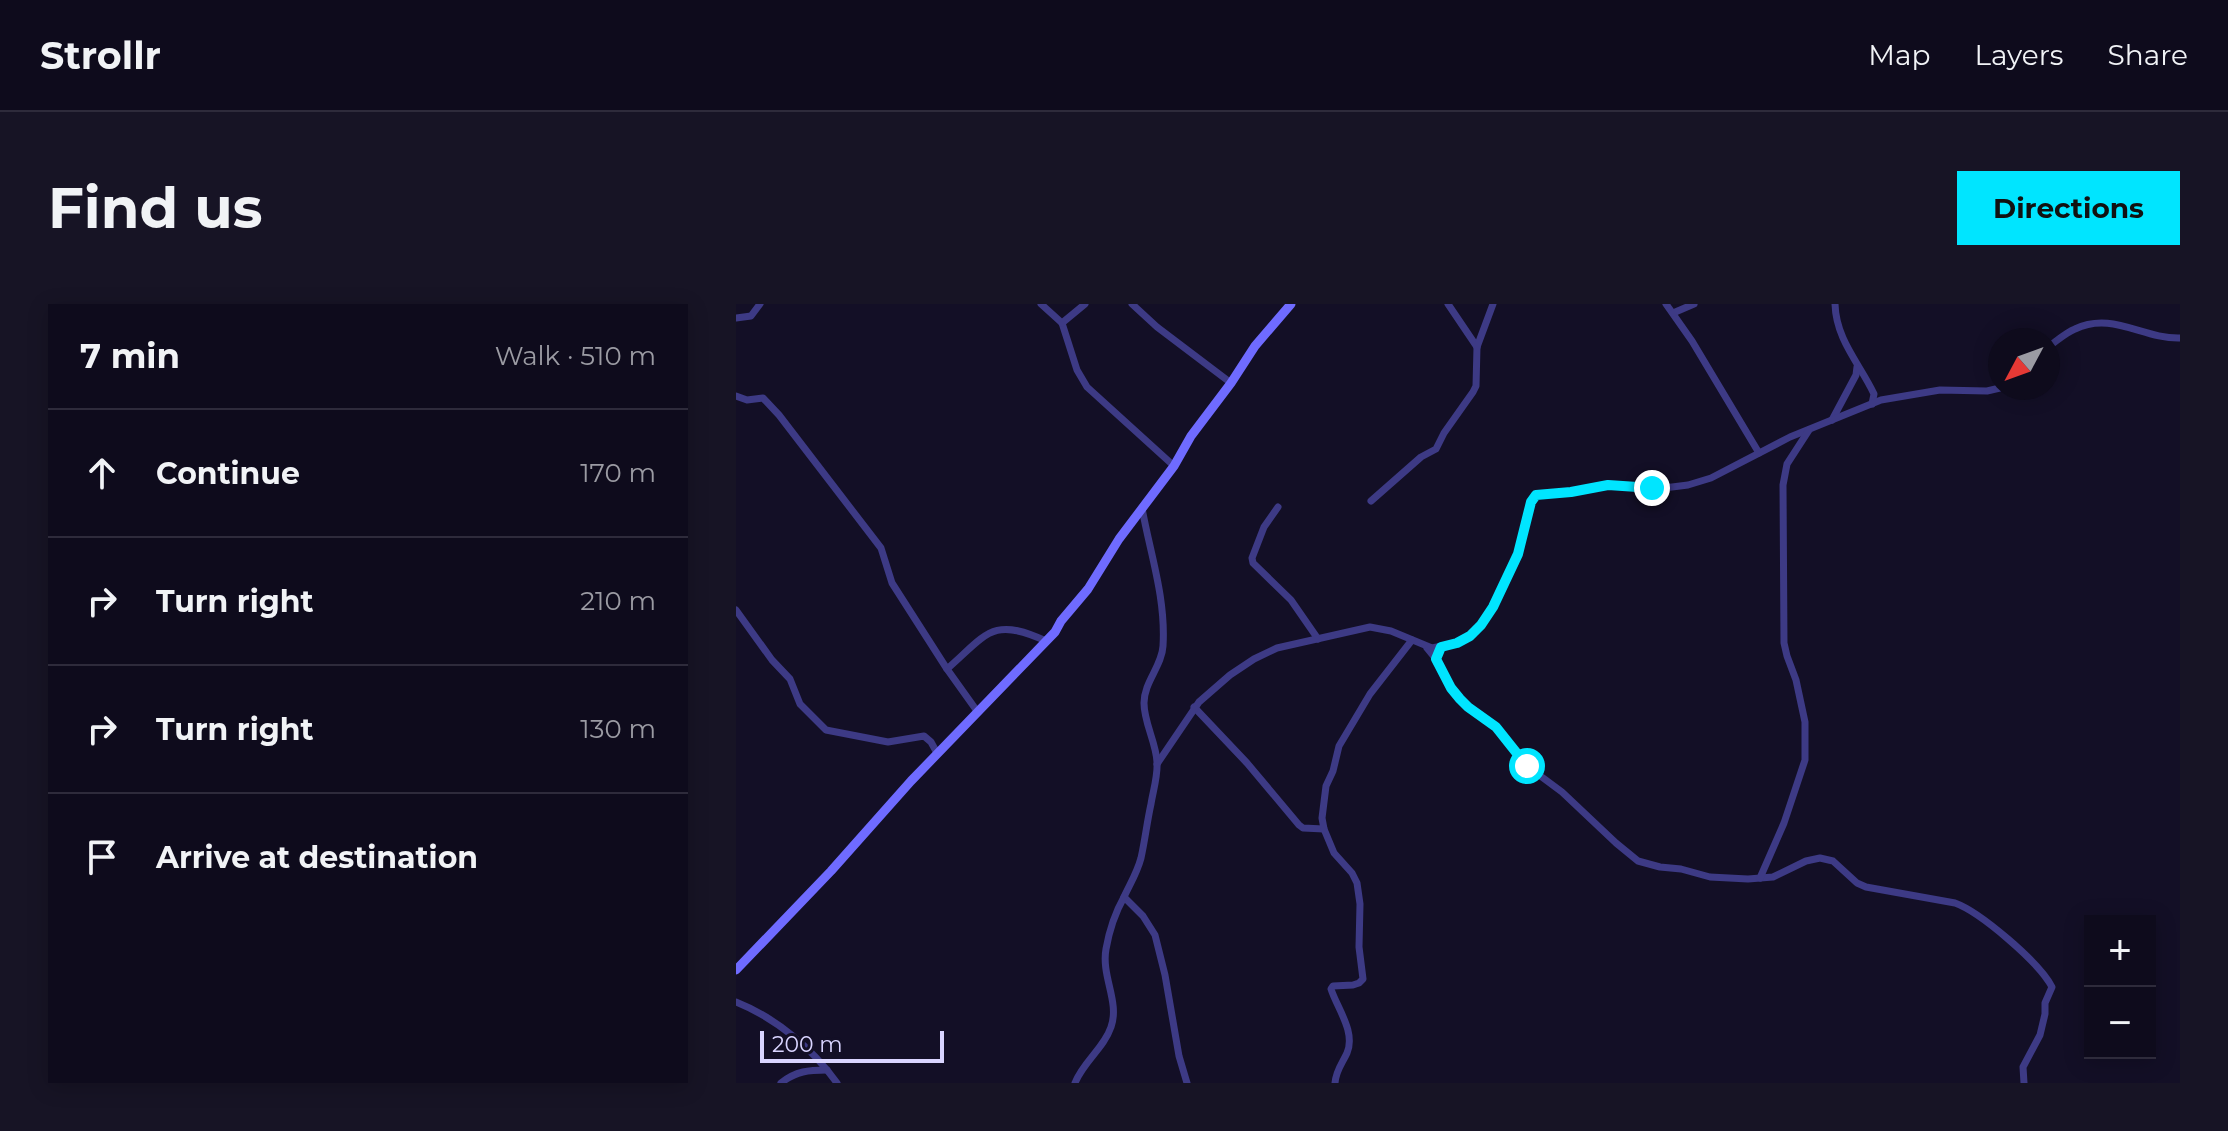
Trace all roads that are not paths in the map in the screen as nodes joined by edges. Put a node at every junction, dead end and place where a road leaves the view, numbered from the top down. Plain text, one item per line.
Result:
1 (760, 304) edge
2 (1041, 304) edge
3 (1085, 304) edge
4 (1132, 304) edge
5 (1291, 304) edge
6 (1448, 304) edge
7 (1493, 304) edge
8 (1666, 304) edge
9 (1694, 304) edge
10 (1835, 304) edge
11 (1673, 313) junction
12 (736, 318) edge
13 (1062, 323) junction
14 (2060, 338) edge
15 (2180, 338) edge
16 (1477, 347) junction
17 (1857, 365) junction
18 (1231, 383) junction
19 (1988, 391) edge
20 (736, 396) edge
21 (1878, 397) junction
22 (1832, 420) junction
23 (1810, 429) junction
24 (1759, 453) junction
25 (1174, 466) junction
26 (1371, 501) dead end
27 (1278, 507) dead end
28 (1142, 508) junction
29 (736, 610) edge
30 (1318, 639) junction
31 (1412, 640) junction
32 (1046, 641) junction
33 (1426, 647) junction
34 (1441, 647) junction
35 (1436, 659) junction
36 (947, 669) junction
37 (1194, 707) junction
38 (977, 711) junction
39 (937, 753) junction
40 (1157, 764) junction
41 (1324, 829) junction
42 (1760, 878) junction
43 (1124, 897) junction
44 (736, 970) edge
45 (736, 1002) edge
46 (827, 1070) junction
47 (781, 1083) edge
48 (837, 1083) edge
49 (1075, 1083) edge
50 (1187, 1083) edge
51 (1335, 1083) edge
52 (2024, 1083) edge

1 - 12 street
2 - 13 street
3 - 13 street
4 - 18 street
5 - 18 street
6 - 16 street
7 - 16 street
8 - 11 street
9 - 11 street
10 - 17 street
11 - 24 street
13 - 25 street
14 - 15 street
16 - 26 street
17 - 21 street
17 - 22 street
18 - 25 street
19 - 21 street
20 - 36 street
21 - 22 street
22 - 23 street
23 - 24 street
23 - 42 street
24 - 34 street
25 - 28 street
27 - 30 street
28 - 32 street
28 - 40 street
29 - 39 street
30 - 31 street
30 - 37 street
31 - 33 street
31 - 41 street
32 - 36 street
32 - 38 street
33 - 34 street
33 - 35 street
34 - 35 street
35 - 42 street
36 - 38 street
37 - 40 street
37 - 41 street
38 - 39 street
39 - 44 street
40 - 43 street
41 - 51 street
42 - 52 street
43 - 49 street
43 - 50 street
45 - 46 street
46 - 47 street
46 - 48 street

